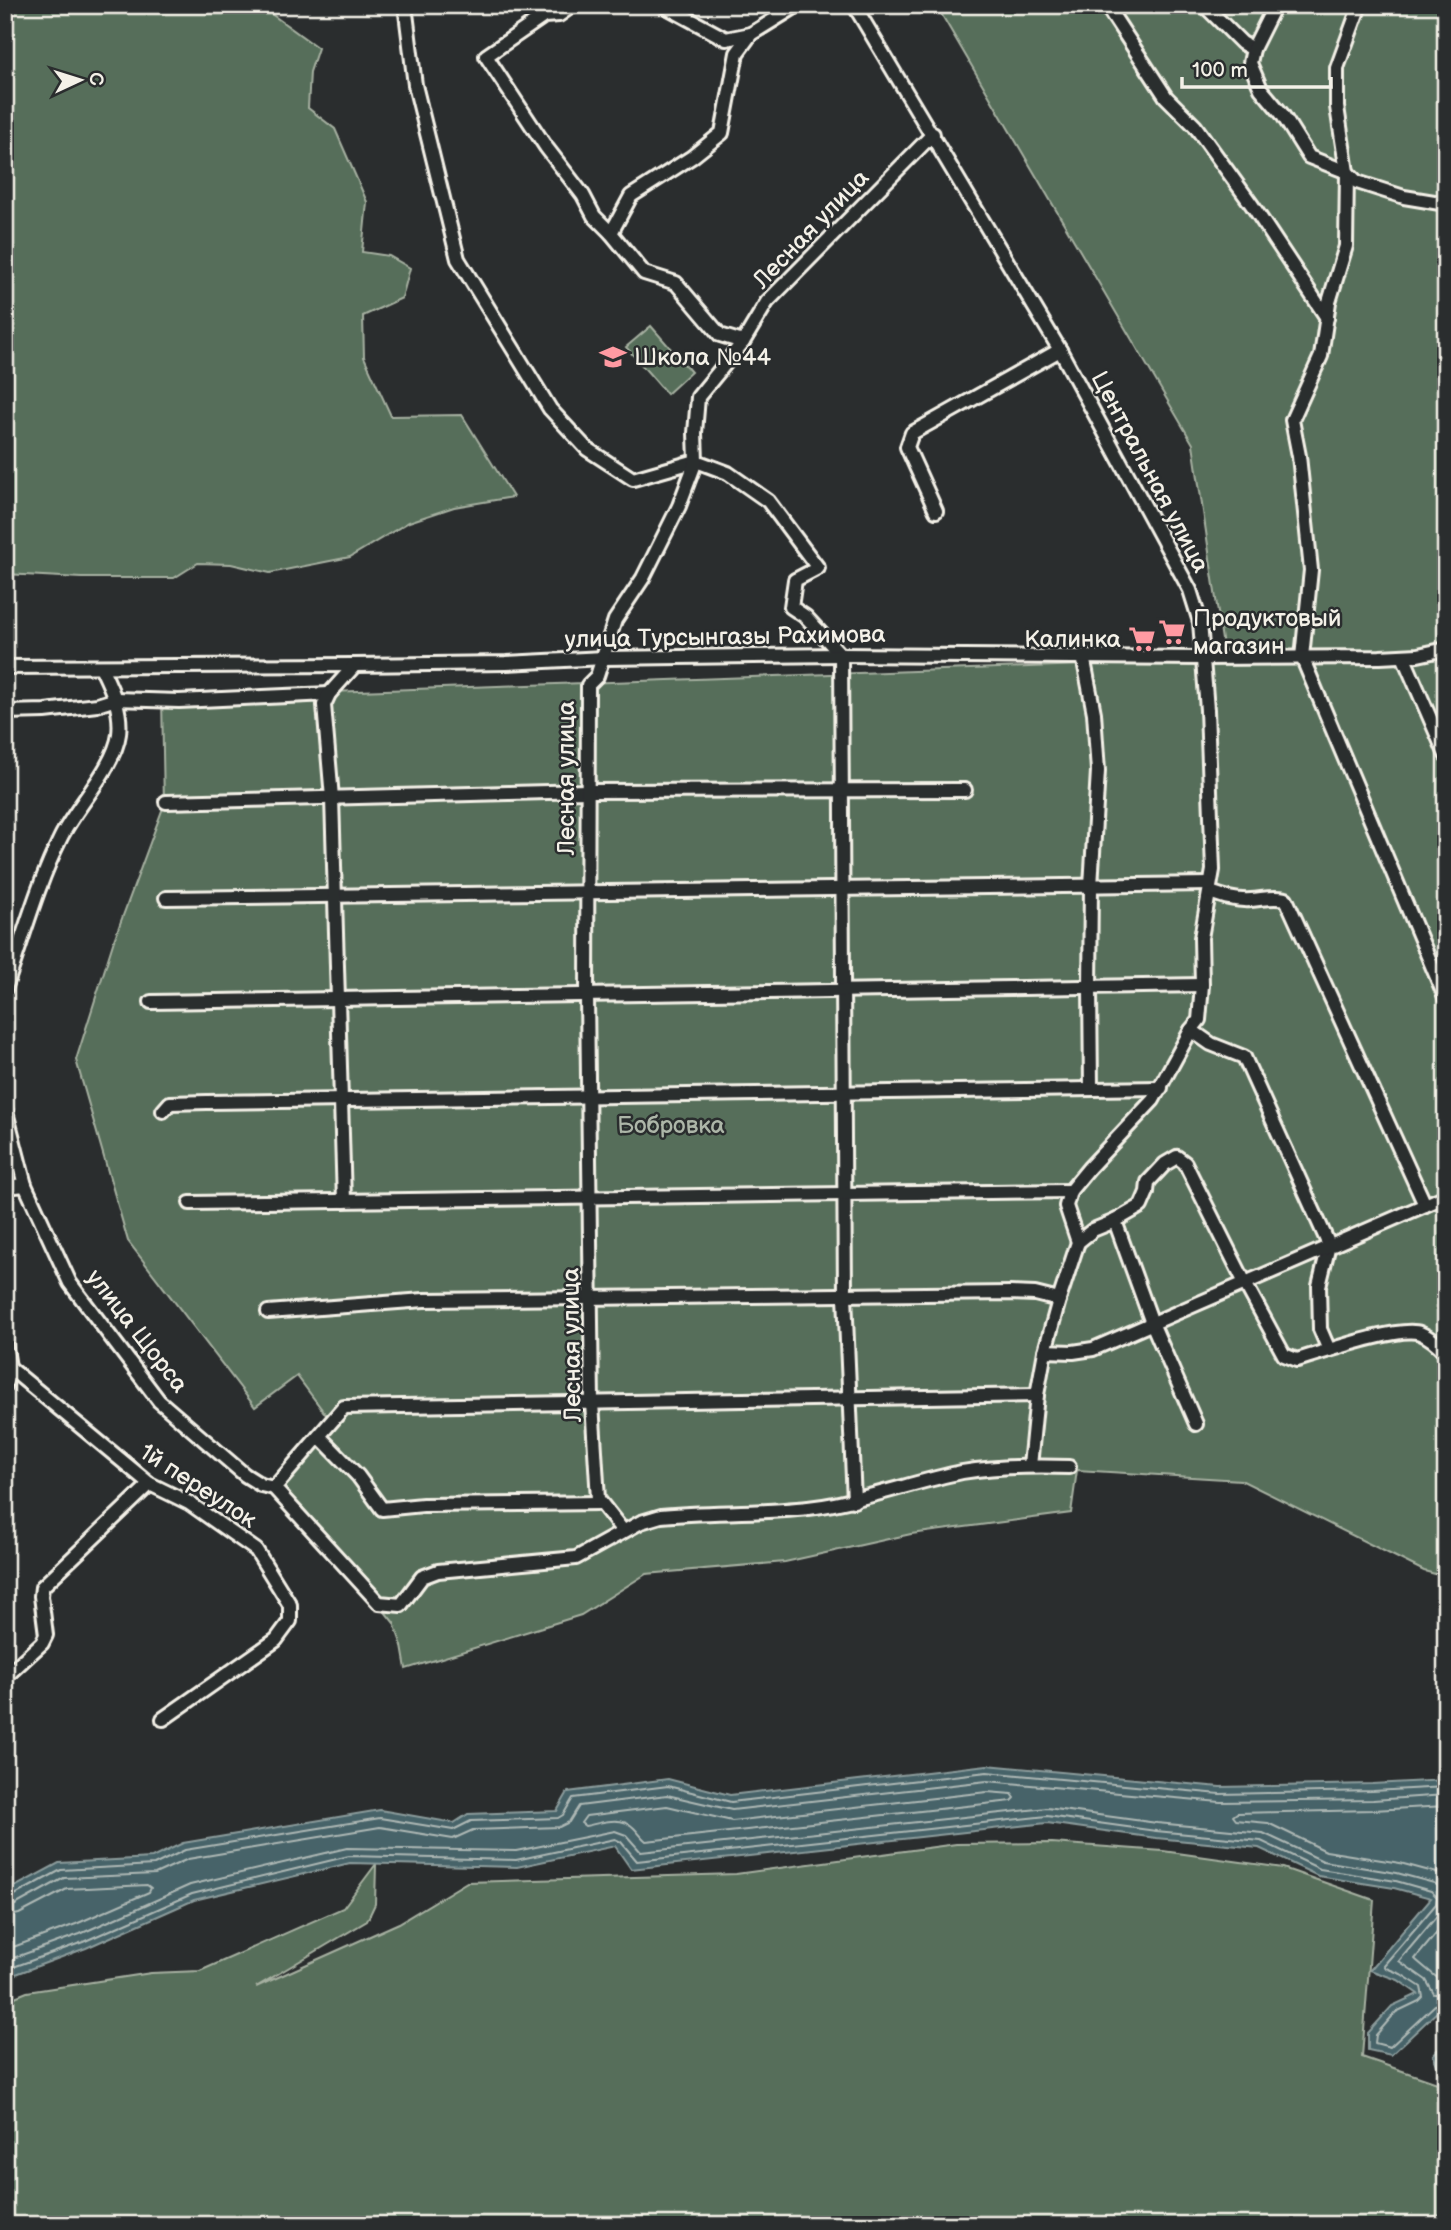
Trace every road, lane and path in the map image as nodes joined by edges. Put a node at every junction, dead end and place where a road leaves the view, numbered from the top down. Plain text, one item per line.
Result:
1 (573, 5) edge
2 (663, 5) edge
3 (798, 5) edge
4 (855, 5) edge
5 (1105, 5) edge
6 (1204, 5) edge
7 (1275, 5) edge
8 (1360, 5) edge
9 (406, 6) edge
10 (751, 34) junction
11 (1252, 49) junction
12 (933, 134) junction
13 (1347, 172) junction
14 (1446, 204) edge
15 (611, 233) junction
16 (1326, 318) junction
17 (743, 342) junction
18 (1060, 350) junction
19 (696, 461) junction
20 (936, 511) dead end
21 (1446, 649) edge
22 (841, 655) junction
23 (1083, 656) junction
24 (1403, 656) junction
25 (1302, 657) junction
26 (604, 658) junction
27 (1202, 658) junction
28 (355, 665) junction
29 (5, 667) edge
30 (101, 667) junction
31 (329, 694) junction
32 (116, 699) junction
33 (5, 712) edge
34 (1446, 755) edge
35 (841, 790) junction
36 (965, 790) dead end
37 (587, 792) junction
38 (332, 798) junction
39 (166, 802) dead end
40 (1091, 886) junction
41 (1210, 888) junction
42 (843, 889) junction
43 (587, 893) junction
44 (335, 896) junction
45 (166, 898) dead end
46 (1202, 985) junction
47 (1090, 988) junction
48 (5, 989) edge
49 (843, 991) junction
50 (587, 996) junction
51 (1446, 999) edge
52 (338, 1000) junction
53 (151, 1002) dead end
54 (1191, 1030) junction
55 (1091, 1088) junction
56 (1161, 1088) junction
57 (845, 1092) junction
58 (589, 1096) junction
59 (341, 1100) junction
60 (5, 1108) edge
61 (163, 1111) dead end
62 (25, 1185) junction
63 (5, 1187) edge
64 (1070, 1191) junction
65 (844, 1194) junction
66 (1446, 1196) edge
67 (589, 1197) junction
68 (344, 1200) junction
69 (190, 1203) dead end
70 (1424, 1205) junction
71 (1115, 1221) junction
72 (1078, 1242) junction
73 (1328, 1245) junction
74 (1245, 1283) junction
75 (845, 1296) junction
76 (591, 1299) junction
77 (1059, 1300) junction
78 (268, 1312) dead end
79 (1153, 1324) junction
80 (5, 1343) edge
81 (1329, 1350) junction
82 (1045, 1351) junction
83 (1446, 1353) edge
84 (7, 1365) edge
85 (5, 1385) edge
86 (1037, 1395) junction
87 (850, 1399) junction
88 (592, 1403) junction
89 (1196, 1424) dead end
90 (319, 1436) junction
91 (1030, 1466) junction
92 (1069, 1467) dead end
93 (150, 1485) junction
94 (274, 1488) junction
95 (854, 1501) junction
96 (600, 1503) junction
97 (622, 1531) junction
98 (5, 1677) edge
99 (163, 1719) dead end

1 - 15 street
2 - 10 street
3 - 10 street
4 - 12 street, Центральная улица
5 - 16 street
6 - 11 street
7 - 11 street
8 - 13 street
9 - 19 street
10 - 15 street
11 - 13 street
12 - 17 street, Лесная улица
12 - 18 street, Центральная улица
13 - 14 street
13 - 16 street
15 - 17 street
16 - 25 street
17 - 19 street, Лесная улица
18 - 20 street
18 - 27 street, Центральная улица
19 - 22 street
19 - 26 street, Лесная улица
21 - 24 street, улица Турсынгазы Рахимова
22 - 23 street, улица Турсынгазы Рахимова
22 - 26 street, улица Турсынгазы Рахимова
22 - 35 street
23 - 27 street, улица Турсынгазы Рахимова
23 - 40 street
24 - 25 street, улица Турсынгазы Рахимова
24 - 34 street
25 - 27 street, улица Турсынгазы Рахимова
25 - 51 street
26 - 28 street, улица Турсынгазы Рахимова
26 - 37 street, Лесная улица
27 - 41 street, Центральная улица
28 - 30 street, улица Турсынгазы Рахимова
28 - 31 street
29 - 30 street, улица Турсынгазы Рахимова
30 - 32 street
31 - 32 street
31 - 38 street
32 - 33 street
32 - 48 street
35 - 36 street
35 - 37 street
35 - 42 street
37 - 38 street
37 - 43 street, Лесная улица
38 - 39 street
38 - 44 street
40 - 41 street
40 - 42 street
40 - 47 street
41 - 46 street, Центральная улица
41 - 70 street
42 - 43 street
42 - 49 street
43 - 44 street
43 - 50 street, Лесная улица
44 - 45 street
44 - 52 street
46 - 47 street
46 - 54 street, Центральная улица
47 - 49 street
47 - 55 street
49 - 50 street
49 - 57 street
50 - 52 street
50 - 58 street, Лесная улица
52 - 53 street
52 - 59 street
54 - 56 street, Центральная улица
54 - 73 street
55 - 56 street
55 - 57 street
56 - 64 street, Центральная улица
57 - 58 street
57 - 65 street
58 - 59 street
58 - 67 street, Лесная улица
59 - 61 street
59 - 68 street
60 - 62 street, улица Щорса
62 - 63 street
62 - 94 street, улица Щорса
64 - 65 street
64 - 72 street
65 - 67 street
65 - 75 street
66 - 70 street
67 - 68 street
67 - 76 street, Лесная улица
68 - 69 street
70 - 73 street
71 - 72 street
71 - 74 street
71 - 79 street
72 - 77 street
73 - 74 street
73 - 81 street
74 - 79 street
74 - 81 street
75 - 76 street
75 - 77 street
75 - 87 street
76 - 78 street
76 - 88 street, Лесная улица
77 - 82 street
79 - 82 street
79 - 89 street
80 - 84 street
81 - 83 street
82 - 86 street
84 - 85 street
84 - 93 street, 1й переулок
86 - 87 street
86 - 91 street
87 - 88 street
87 - 95 street
88 - 90 street
88 - 96 street, Лесная улица
90 - 94 street
90 - 96 street
91 - 92 street
91 - 95 street
93 - 98 street
93 - 99 street, 1й переулок
94 - 97 street, улица Щорса
95 - 97 street
96 - 97 street

